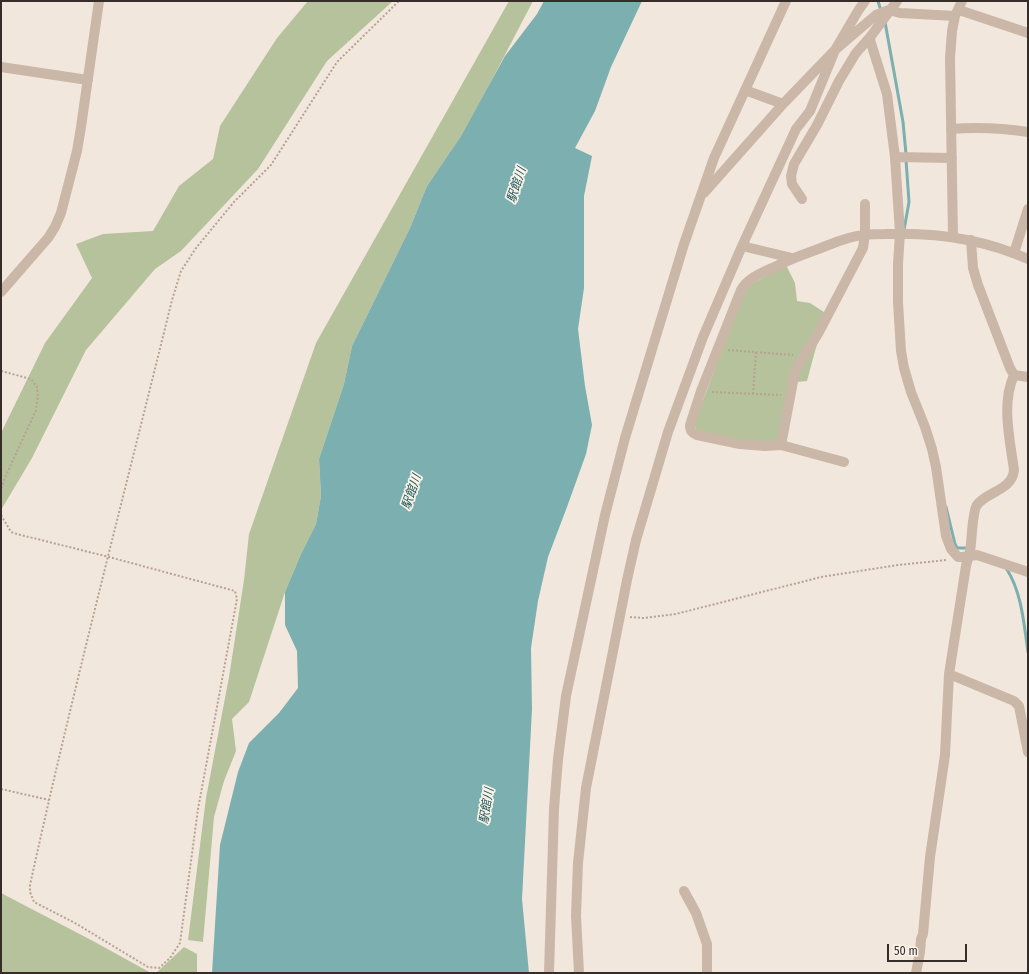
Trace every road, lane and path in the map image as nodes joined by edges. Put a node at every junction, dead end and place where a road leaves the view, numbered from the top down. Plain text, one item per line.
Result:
1 (99, 1) edge
2 (399, 1) edge
3 (786, 1) edge
4 (865, 1) edge
5 (897, 1) edge
6 (959, 9) edge
7 (889, 10) junction
8 (1028, 34) edge
9 (871, 36) junction
10 (835, 50) junction
11 (1, 67) edge
12 (88, 80) junction
13 (745, 90) junction
14 (783, 104) junction
15 (951, 129) junction
16 (1028, 132) edge
17 (895, 157) junction
18 (952, 158) junction
19 (700, 198) junction
20 (802, 198) dead end
21 (865, 204) dead end
22 (1028, 209) edge
23 (900, 233) junction
24 (865, 234) junction
25 (953, 237) junction
26 (971, 240) junction
27 (742, 246) junction
28 (1014, 253) junction
29 (792, 258) junction
30 (1028, 259) edge
31 (1, 292) edge
32 (717, 349) junction
33 (756, 352) junction
34 (804, 356) junction
35 (1, 371) edge
36 (1014, 375) junction
37 (1028, 377) edge
38 (701, 391) junction
39 (753, 394) junction
40 (791, 396) junction
41 (781, 445) junction
42 (844, 462) dead end
43 (1, 491) edge
44 (1, 515) edge
45 (969, 556) junction
46 (109, 557) junction
47 (958, 557) junction
48 (1028, 572) edge
49 (620, 617) junction
50 (949, 674) junction
51 (1028, 752) edge
52 (1, 789) edge
53 (49, 800) junction
54 (684, 891) dead end
55 (549, 973) edge
56 (579, 973) edge
57 (707, 973) edge
58 (916, 973) edge

1 - 12 street
2 - 46 path
3 - 13 street
4 - 10 street
5 - 7 street
6 - 7 street
6 - 8 street
6 - 15 street
7 - 9 street
7 - 10 street
9 - 17 street
9 - 20 street
10 - 14 street
10 - 27 street
11 - 12 street
12 - 31 street
13 - 14 street
13 - 19 street
14 - 19 street
15 - 16 street
15 - 18 street
17 - 18 street
17 - 23 street
18 - 25 street
19 - 55 street
21 - 24 street
22 - 28 street
23 - 24 street
23 - 25 street
23 - 47 street
24 - 29 street
24 - 34 street
25 - 26 street
26 - 28 street
26 - 36 street
27 - 29 street
27 - 49 street
28 - 30 street
29 - 32 street
32 - 33 path
32 - 38 street
33 - 34 path
33 - 39 path
34 - 40 street
35 - 43 path
36 - 37 street
36 - 45 street
38 - 39 path
38 - 41 street
39 - 40 path
40 - 41 street
41 - 42 street
44 - 46 path
45 - 47 street
45 - 48 street
45 - 50 street
46 - 53 path
46 - 53 path
47 - 49 path
49 - 56 street
50 - 51 street
50 - 58 street
52 - 53 path
54 - 57 street

